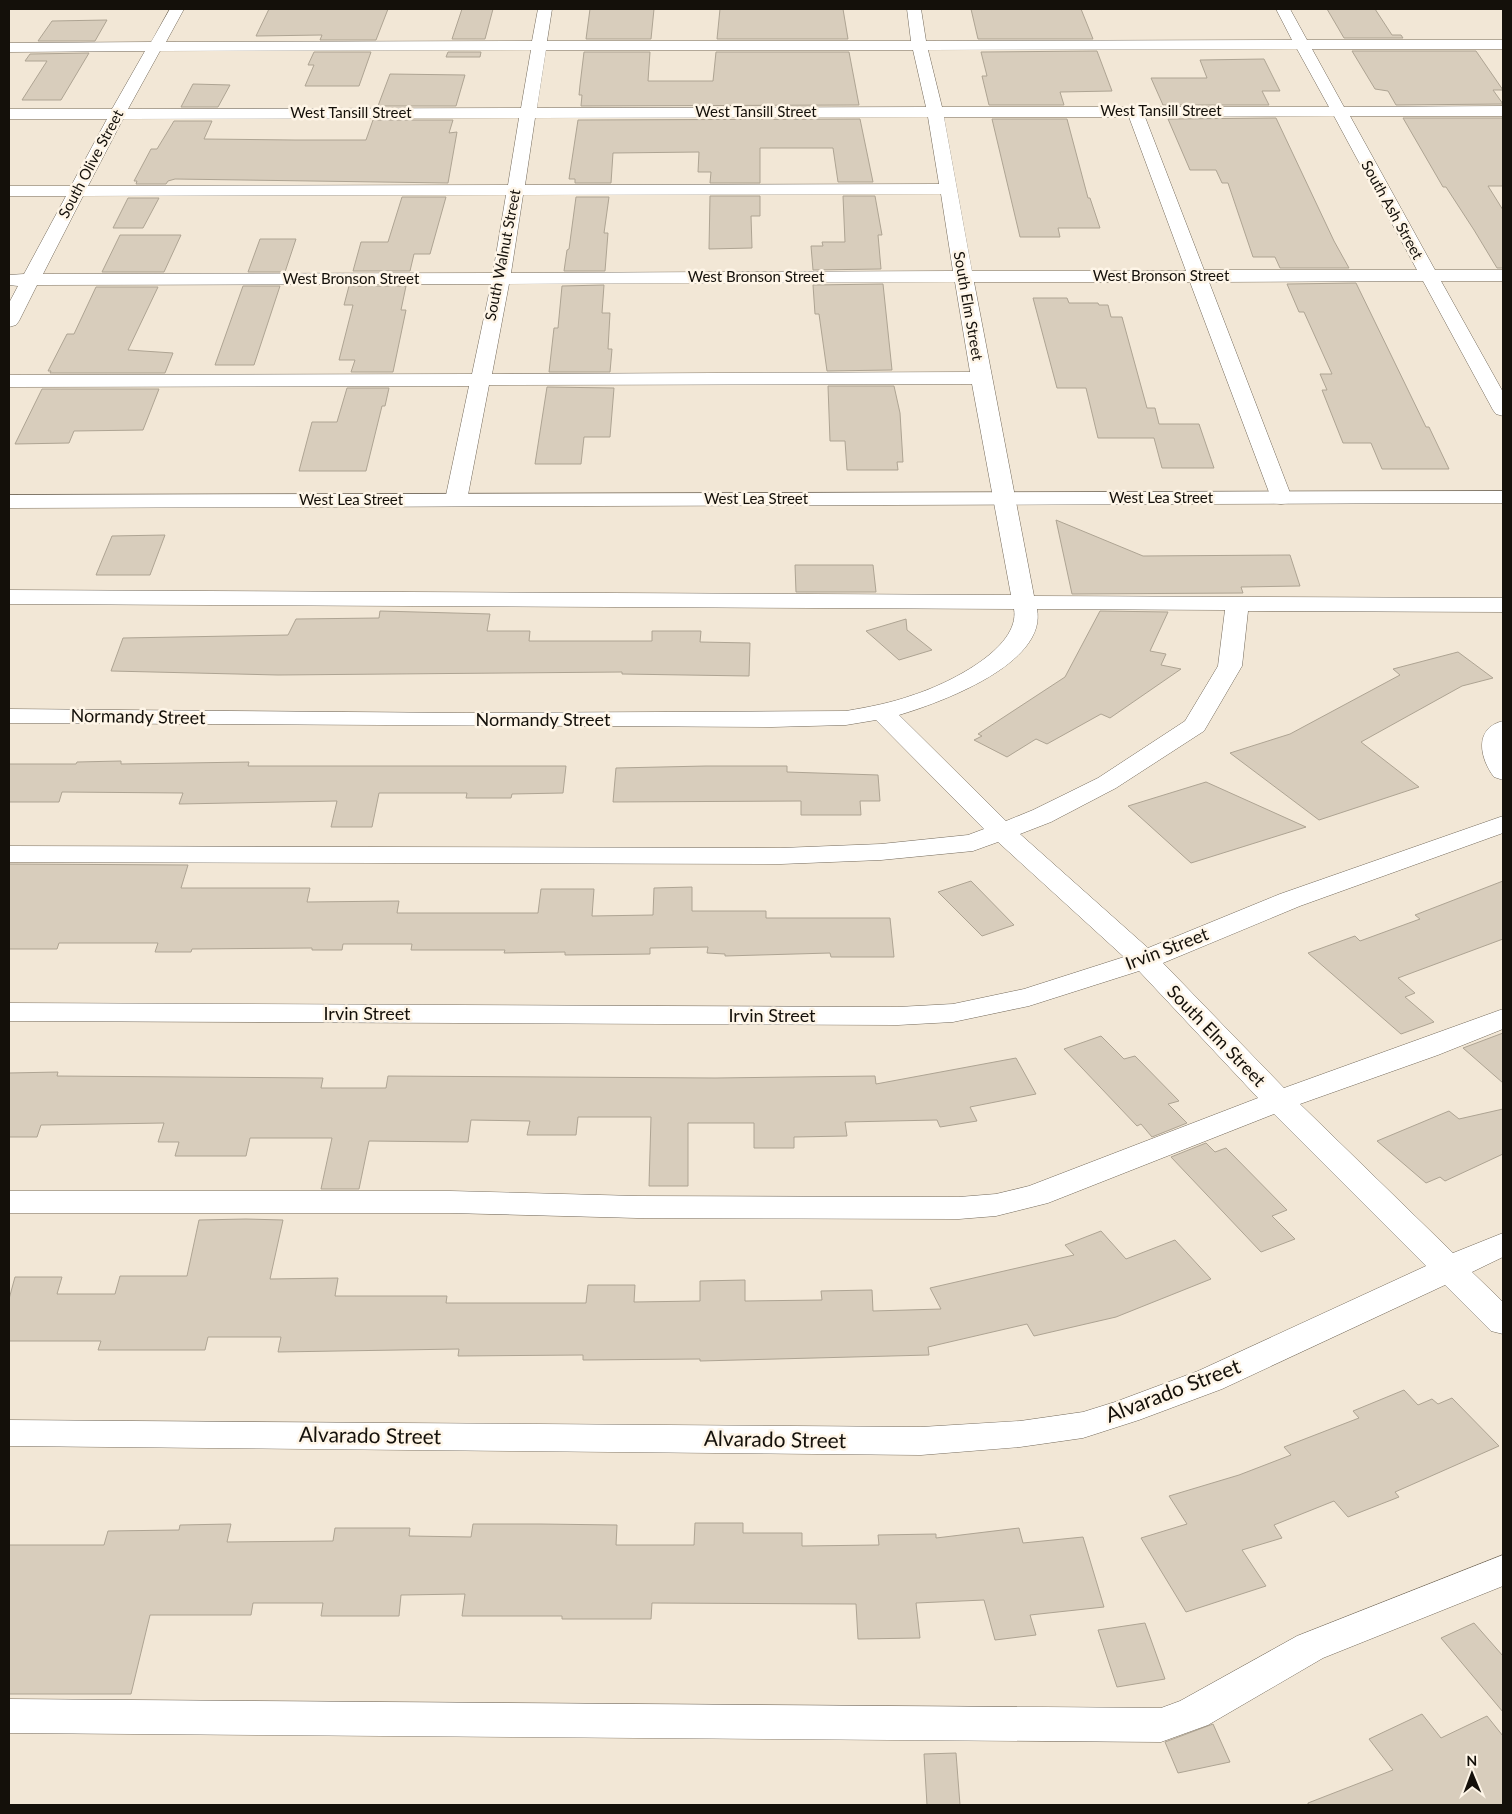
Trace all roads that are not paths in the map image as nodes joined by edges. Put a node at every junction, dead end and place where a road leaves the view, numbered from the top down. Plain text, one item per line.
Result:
1 (177, 9) edge
2 (546, 9) edge
3 (914, 9) edge
4 (1283, 9) edge
5 (1303, 44) junction
6 (1503, 44) edge
7 (919, 45) junction
8 (538, 46) junction
9 (156, 47) junction
10 (9, 48) edge
11 (1135, 111) junction
12 (1339, 111) junction
13 (1503, 111) edge
14 (935, 112) junction
15 (527, 113) junction
16 (9, 114) edge
17 (117, 114) junction
18 (948, 189) junction
19 (516, 190) junction
20 (9, 191) edge
21 (76, 191) junction
22 (1429, 275) junction
23 (1503, 275) edge
24 (1198, 276) junction
25 (963, 277) junction
26 (500, 278) junction
27 (9, 280) edge
28 (29, 280) junction
29 (9, 321) edge
30 (981, 378) junction
31 (478, 380) junction
32 (9, 381) edge
33 (1503, 410) edge
34 (1503, 497) edge
35 (1005, 498) junction
36 (1281, 498) junction
37 (456, 500) junction
38 (9, 502) edge
39 (9, 597) edge
40 (1238, 603) junction
41 (1023, 604) junction
42 (1503, 605) edge
43 (882, 712) junction
44 (9, 716) edge
45 (1503, 728) edge
46 (1503, 772) edge
47 (1503, 824) edge
48 (1002, 832) junction
49 (9, 854) edge
50 (1144, 960) junction
51 (9, 1012) edge
52 (1503, 1018) edge
53 (1280, 1101) junction
54 (9, 1202) edge
55 (1503, 1244) edge
56 (1449, 1268) junction
57 (1503, 1322) edge
58 (9, 1432) edge
59 (1503, 1570) edge
60 (9, 1716) edge

1 - 9 street, South Olive Street
2 - 8 street, South Walnut Street
3 - 7 street, South Elm Street
4 - 5 street, South Ash Street
5 - 6 street
5 - 7 street
5 - 12 street, South Ash Street
7 - 8 street
7 - 14 street, South Elm Street
8 - 9 street
8 - 15 street, South Walnut Street
9 - 10 street
9 - 17 street, South Olive Street
11 - 12 street, West Tansill Street
11 - 14 street, West Tansill Street
11 - 24 street
12 - 13 street, West Tansill Street
12 - 22 street, South Ash Street
14 - 15 street, West Tansill Street
14 - 18 street, South Elm Street
15 - 17 street, West Tansill Street
15 - 19 street, South Walnut Street
16 - 17 street, West Tansill Street
17 - 21 street, South Olive Street
18 - 19 street
18 - 25 street, South Elm Street
19 - 21 street
19 - 26 street, South Walnut Street
20 - 21 street
21 - 28 street, South Olive Street
22 - 23 street, West Bronson Street
22 - 24 street, West Bronson Street
22 - 33 street, South Ash Street
24 - 25 street, West Bronson Street
24 - 36 street
25 - 26 street, West Bronson Street
25 - 30 street, South Elm Street
26 - 28 street, West Bronson Street
26 - 31 street, South Walnut Street
27 - 28 street, West Bronson Street
28 - 29 street, South Olive Street
30 - 31 street
30 - 35 street, South Elm Street
31 - 32 street
31 - 37 street, South Walnut Street
34 - 36 street, West Lea Street
35 - 36 street, West Lea Street
35 - 37 street, West Lea Street
35 - 41 street, South Elm Street
37 - 38 street, West Lea Street
39 - 41 street
40 - 41 street
40 - 42 street
40 - 48 street
41 - 43 street, Normandy Street
43 - 44 street, Normandy Street
43 - 48 street, South Elm Street
45 - 46 street
47 - 50 street, Irvin Street
48 - 49 street
48 - 50 street, South Elm Street
50 - 51 street, Irvin Street
50 - 53 street, South Elm Street
52 - 53 street
53 - 54 street
53 - 56 street, South Elm Street
55 - 56 street, Alvarado Street
56 - 57 street, South Elm Street
56 - 58 street, Alvarado Street
59 - 60 street

